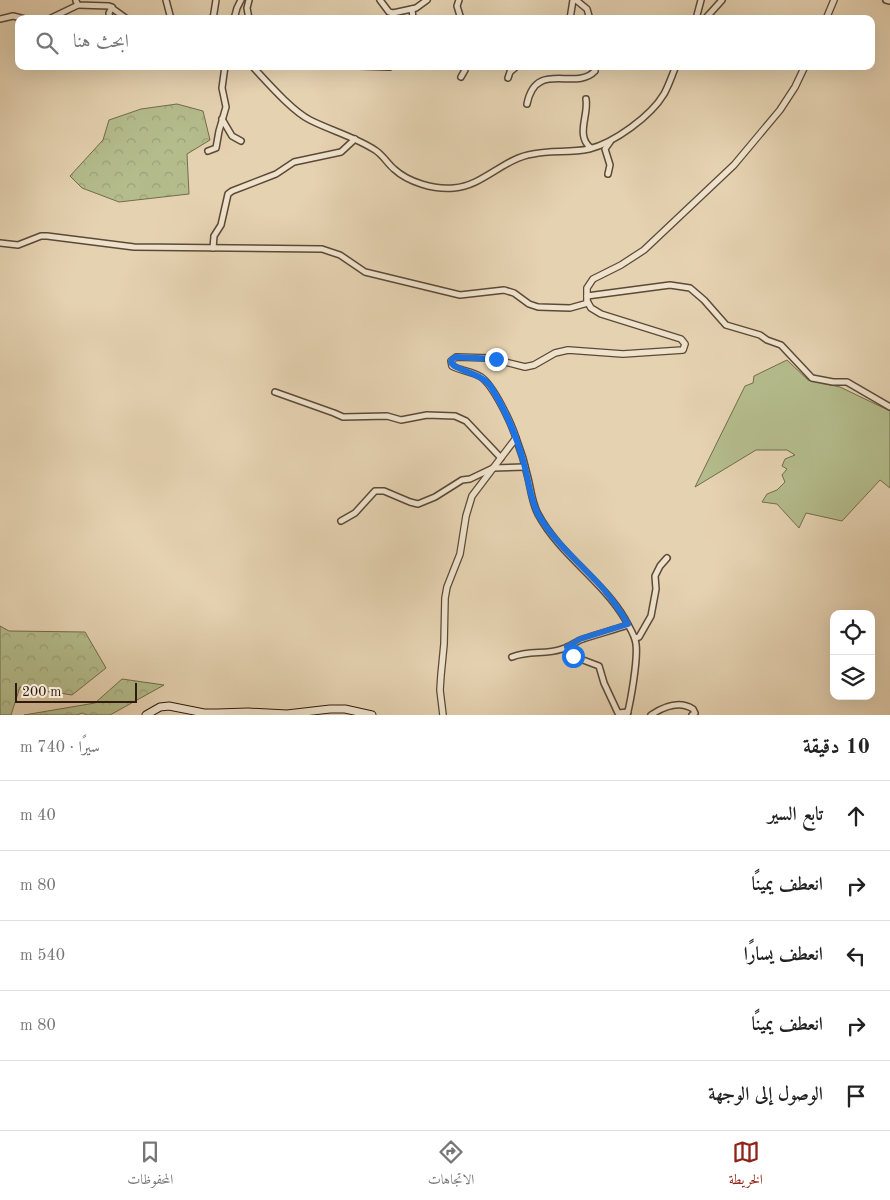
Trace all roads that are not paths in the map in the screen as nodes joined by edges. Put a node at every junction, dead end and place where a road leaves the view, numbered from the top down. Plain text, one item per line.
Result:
1 (166, 0) edge
2 (216, 0) edge
3 (241, 0) edge
4 (249, 0) edge
5 (380, 0) edge
6 (426, 0) edge
7 (459, 0) edge
8 (575, 0) edge
9 (701, 0) edge
10 (722, 0) edge
11 (834, 0) edge
12 (886, 0) edge
13 (77, 1) edge
14 (890, 1) edge
15 (112, 7) junction
16 (412, 9) junction
17 (62, 15) edge
18 (109, 15) edge
19 (122, 15) edge
20 (170, 15) edge
21 (214, 15) edge
22 (235, 15) edge
23 (249, 15) edge
24 (413, 15) edge
25 (460, 15) edge
26 (571, 15) edge
27 (589, 15) edge
28 (697, 15) edge
29 (709, 15) edge
30 (828, 15) edge
31 (15, 16) edge
32 (0, 18) edge
33 (224, 70) edge
34 (256, 70) edge
35 (464, 70) edge
36 (512, 70) edge
37 (594, 70) edge
38 (674, 70) edge
39 (803, 70) edge
40 (461, 77) dead end
41 (508, 78) dead end
42 (586, 99) dead end
43 (527, 104) dead end
44 (222, 119) junction
45 (355, 139) junction
46 (241, 141) dead end
47 (610, 141) junction
48 (591, 148) junction
49 (208, 151) dead end
50 (608, 174) dead end
51 (0, 243) edge
52 (213, 248) junction
53 (587, 296) junction
54 (588, 303) junction
55 (274, 392) dead end
56 (890, 407) edge
57 (516, 438) junction
58 (501, 458) junction
59 (525, 467) junction
60 (493, 468) junction
61 (341, 521) dead end
62 (667, 558) dead end
63 (628, 624) junction
64 (634, 638) junction
65 (567, 647) junction
66 (512, 656) dead end
67 (627, 713) edge
68 (146, 715) edge
69 (372, 715) edge
70 (443, 715) edge
71 (650, 715) edge
72 (692, 715) edge

1 - 20 street
2 - 21 street
3 - 22 street
4 - 23 street
5 - 16 street
6 - 16 street
7 - 25 street
8 - 26 street
8 - 27 street
9 - 28 street
10 - 29 street
11 - 30 street
12 - 14 street
13 - 15 street
13 - 17 street
15 - 18 street
15 - 19 street
16 - 24 street
31 - 32 street
33 - 44 street
34 - 45 street
35 - 40 street
36 - 41 street
37 - 43 street
38 - 47 street
39 - 53 street
42 - 48 street
44 - 46 street
44 - 49 street
45 - 48 street
45 - 52 street
47 - 48 street
47 - 50 street
51 - 52 street
52 - 54 street
53 - 54 street
53 - 56 street
54 - 57 street
55 - 58 street
57 - 58 street
57 - 59 street
58 - 60 street
59 - 60 street
59 - 63 street
60 - 61 street
60 - 70 street
62 - 64 street
63 - 64 street
63 - 65 street
64 - 67 street
65 - 66 street
65 - 67 street
68 - 69 main road
71 - 72 street

